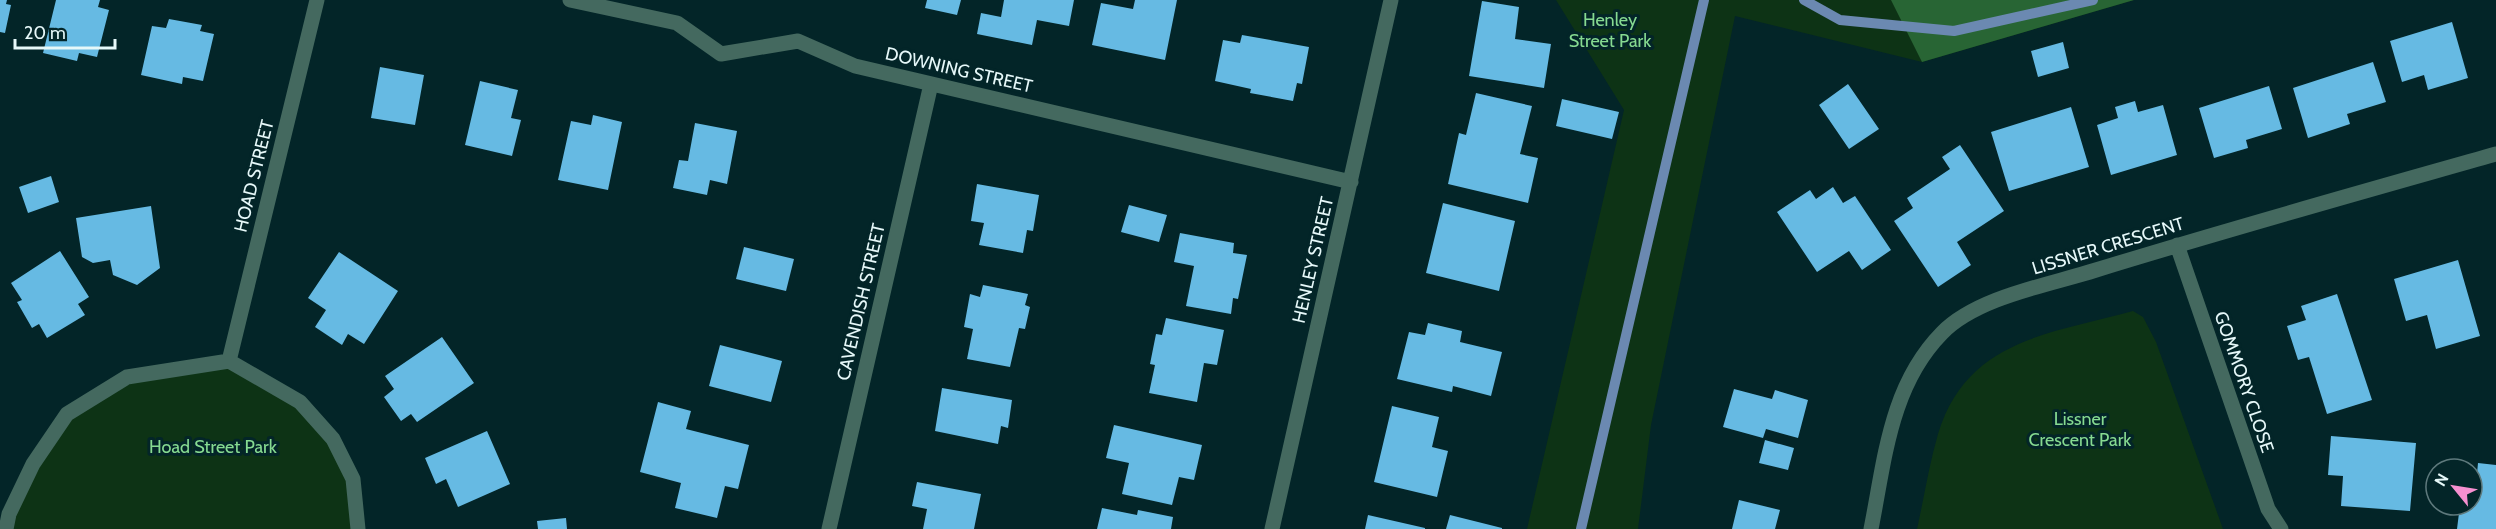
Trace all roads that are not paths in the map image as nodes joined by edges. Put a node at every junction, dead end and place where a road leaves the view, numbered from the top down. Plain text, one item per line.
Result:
1 (317, 0) edge
2 (570, 0) edge
3 (1391, 0) edge
4 (931, 84) junction
5 (2496, 154) edge
6 (1351, 182) junction
7 (2177, 245) junction
8 (229, 362) junction
9 (6, 529) edge
10 (358, 529) edge
11 (829, 529) edge
12 (1272, 529) edge
13 (1871, 529) edge
14 (2281, 529) edge

1 - 8 street, HOAD STREET
2 - 4 street, DOWNING STREET
3 - 6 street, HENLEY STREET
4 - 6 street, DOWNING STREET
4 - 11 street, CAVENDISH STREET
5 - 7 street, LISSNER CRESCENT
6 - 12 street, HENLEY STREET
7 - 13 street, LISSNER CRESCENT
7 - 14 street, GOMMORY CLOSE
8 - 9 street
8 - 10 street

